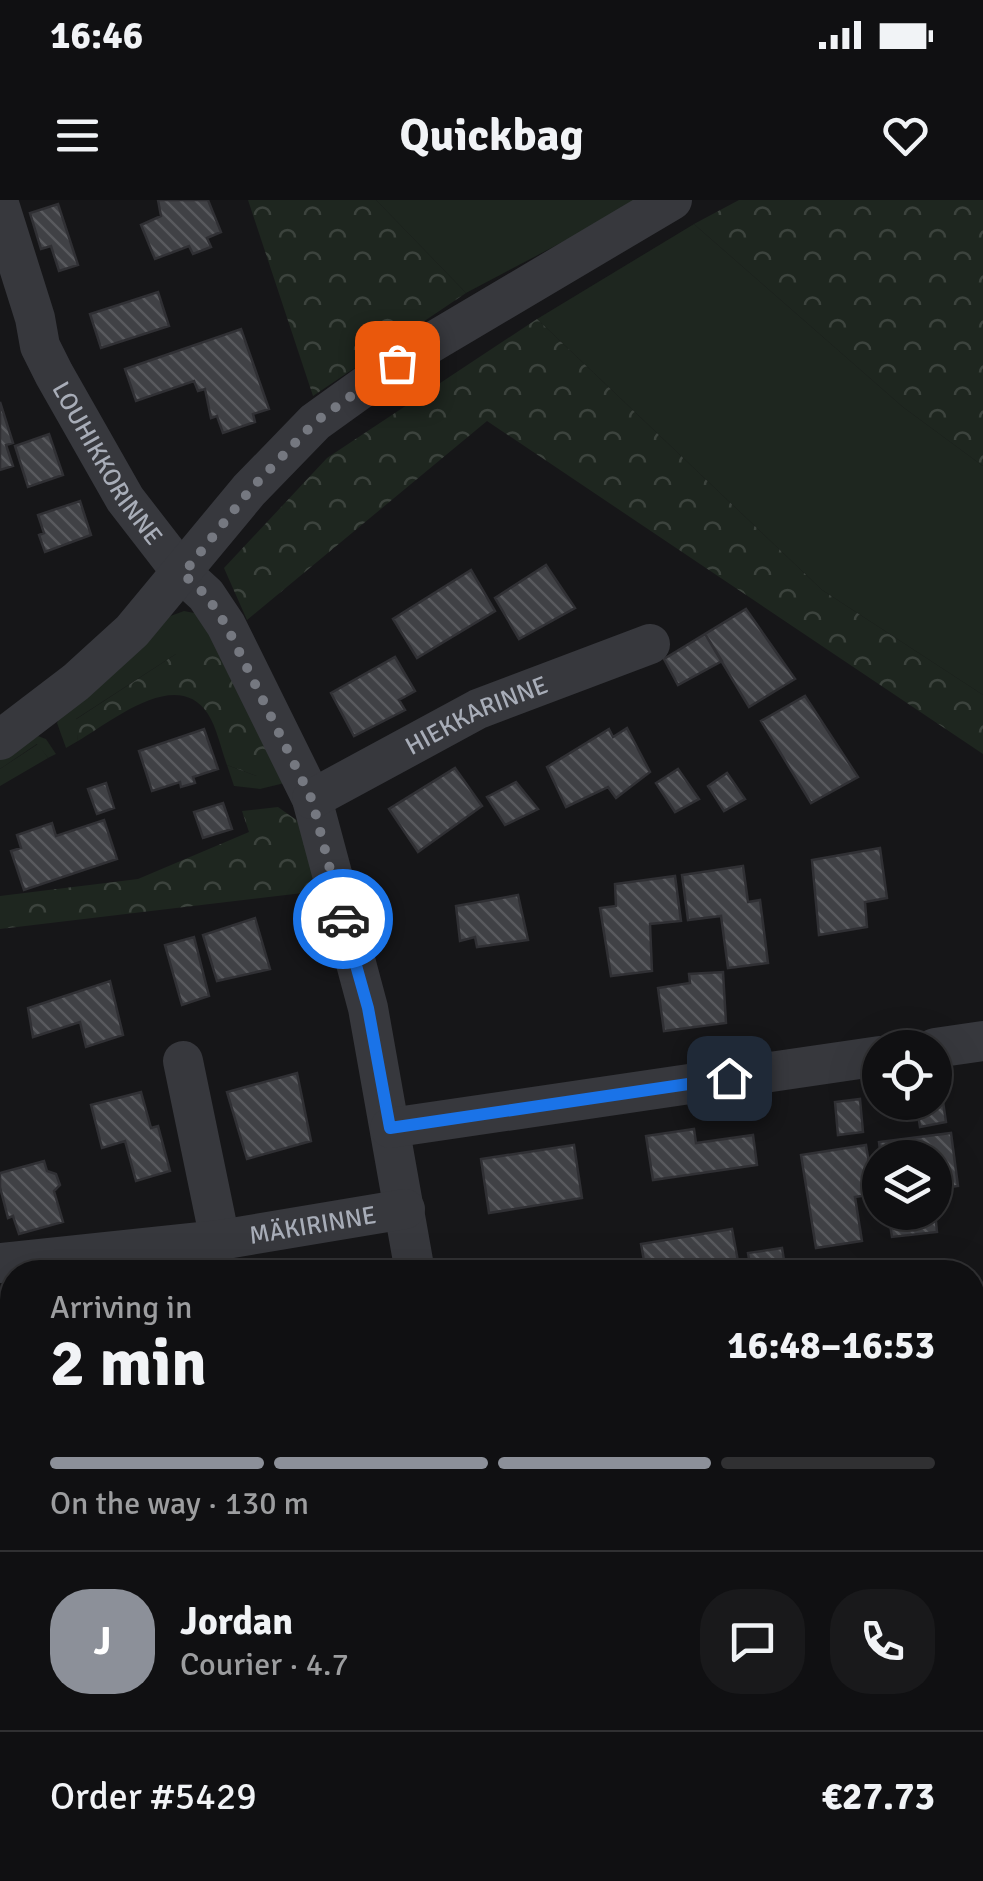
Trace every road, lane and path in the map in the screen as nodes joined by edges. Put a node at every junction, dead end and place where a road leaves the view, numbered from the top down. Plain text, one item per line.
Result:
1 (672, 200) edge
2 (0, 207) edge
3 (183, 574) junction
4 (650, 644) dead end
5 (0, 740) edge
6 (312, 800) junction
7 (983, 1041) edge
8 (952, 1046) edge
9 (862, 1059) edge
10 (183, 1060) dead end
11 (390, 1128) junction
12 (405, 1209) junction
13 (220, 1240) junction
14 (29, 1260) edge
15 (412, 1260) edge

1 - 3 street
2 - 3 street, LOUHIKKORINNE
3 - 5 street
3 - 6 street, LOUHIKKORINNE
4 - 6 street, HIEKKARINNE
6 - 11 street, LOUHIKKORINNE
7 - 8 street
9 - 11 street
10 - 13 street, MÄKIRINNE
11 - 12 street, LOUHIKKORINNE
12 - 13 street, MÄKIRINNE
12 - 15 street, LOUHIKKORINNE
13 - 14 street, MÄKIRINNE

